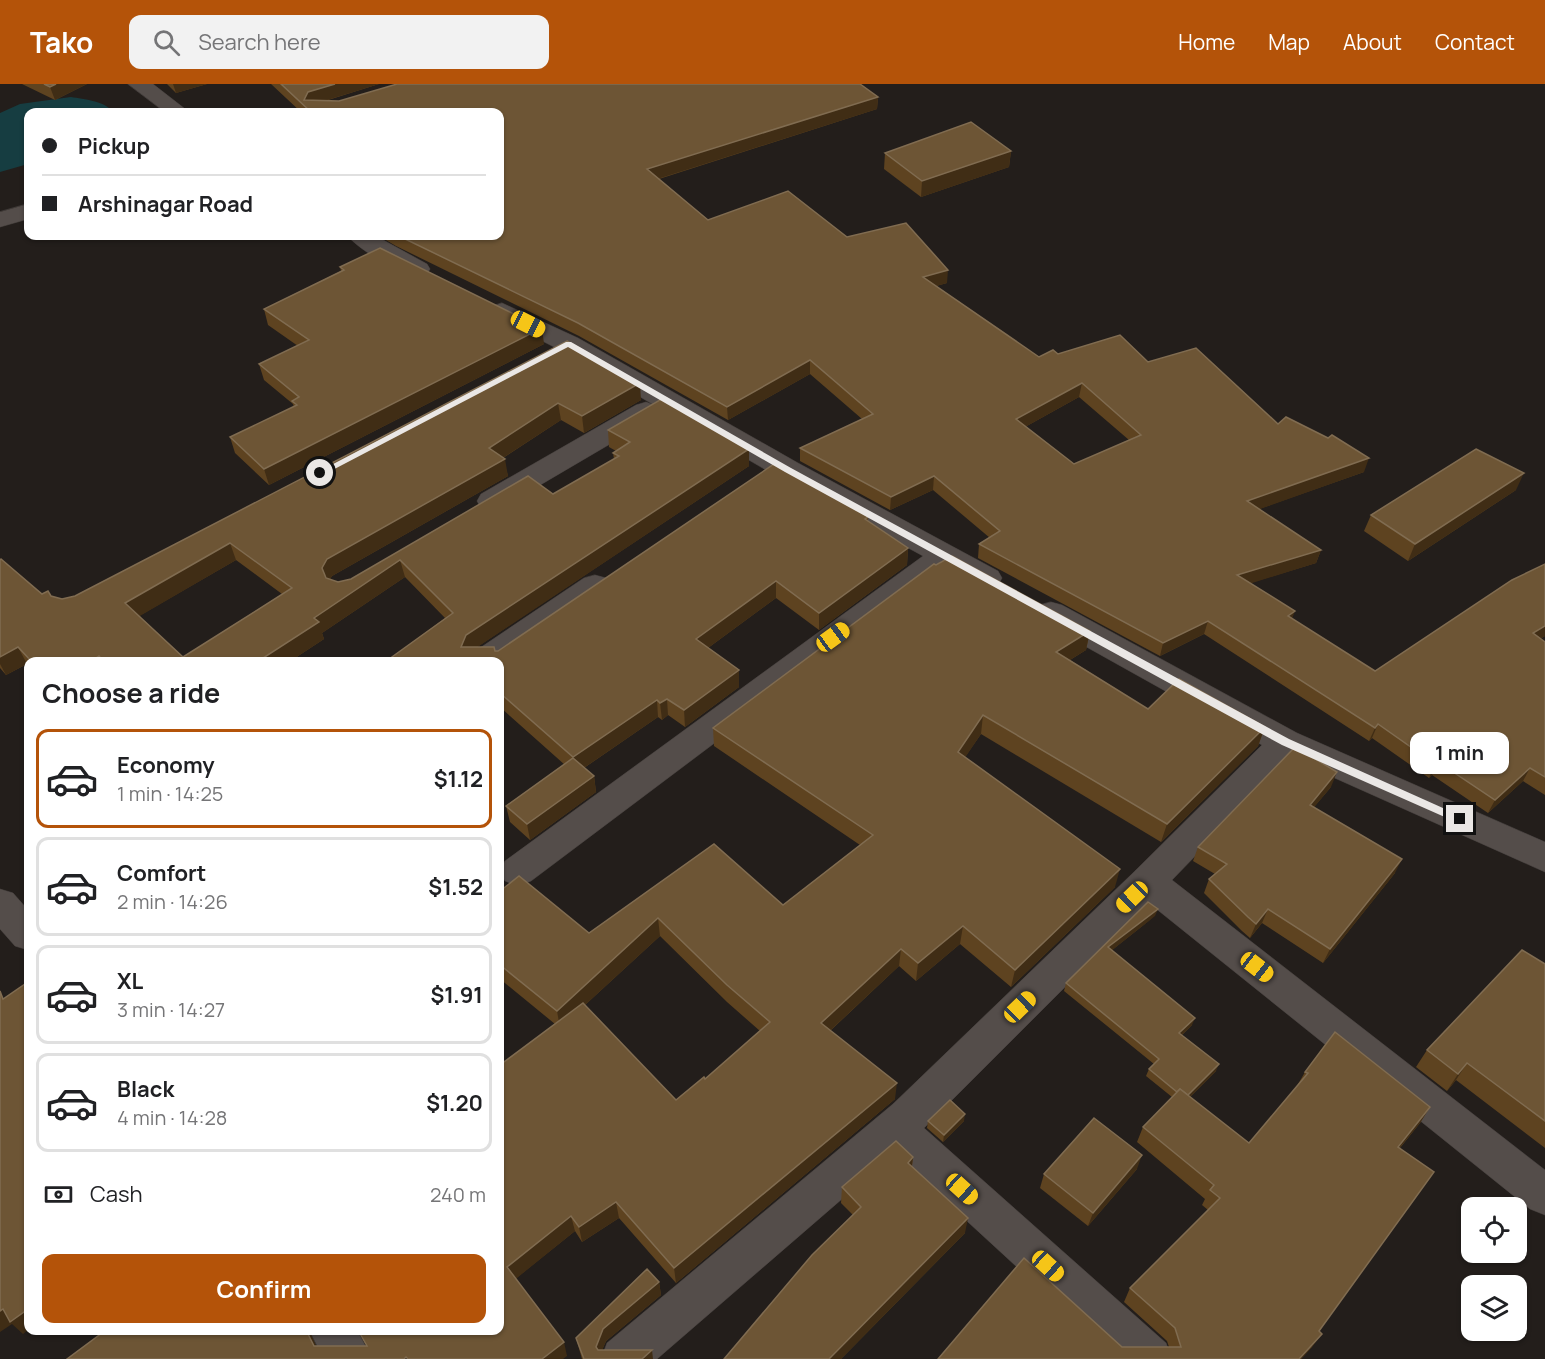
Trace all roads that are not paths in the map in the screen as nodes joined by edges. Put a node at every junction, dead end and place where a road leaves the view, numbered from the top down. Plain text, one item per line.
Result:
1 (139, 84) edge
2 (172, 108) edge
3 (24, 212) edge
4 (0, 220) edge
5 (366, 240) edge
6 (447, 283) edge
7 (477, 298) edge
8 (568, 344) junction
9 (537, 361) edge
10 (666, 400) junction
11 (777, 463) junction
12 (747, 483) edge
13 (465, 516) edge
14 (945, 555) junction
15 (620, 569) edge
16 (489, 657) edge
17 (1285, 742) junction
18 (1545, 858) edge
19 (518, 871) dead end
20 (1148, 882) junction
21 (0, 904) edge
22 (24, 931) edge
23 (894, 1127) junction
24 (1545, 1195) edge
25 (334, 1335) edge
26 (350, 1359) edge
27 (623, 1359) edge
28 (1150, 1359) edge

1 - 2 street
3 - 4 street
5 - 6 street
7 - 8 street
8 - 9 street
8 - 10 street
10 - 11 street
10 - 13 street
11 - 12 street
11 - 14 street
14 - 17 street
14 - 19 street
15 - 16 street
17 - 18 street
17 - 20 street
20 - 23 street
20 - 24 street
21 - 22 street
23 - 27 street
23 - 28 street
25 - 26 street

